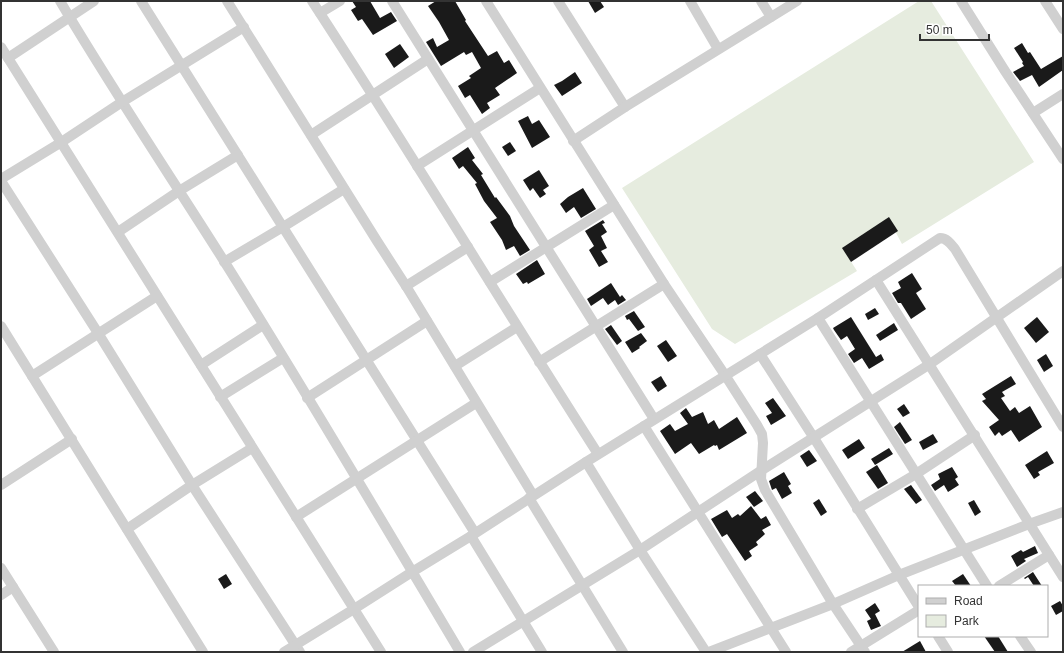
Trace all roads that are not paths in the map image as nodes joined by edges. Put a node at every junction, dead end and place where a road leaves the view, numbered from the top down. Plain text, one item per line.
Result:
1 (60, 1) edge
2 (94, 1) edge
3 (141, 1) edge
4 (227, 1) edge
5 (312, 1) edge
6 (340, 1) edge
7 (392, 1) edge
8 (486, 1) edge
9 (558, 1) edge
10 (690, 1) edge
11 (761, 1) edge
12 (797, 1) edge
13 (961, 1) edge
14 (1045, 1) edge
15 (320, 13) junction
16 (69, 16) junction
17 (771, 17) junction
18 (244, 27) junction
19 (1063, 29) edge
20 (1, 47) edge
21 (718, 49) junction
22 (8, 58) junction
23 (428, 59) junction
24 (182, 66) junction
25 (540, 88) junction
26 (1063, 94) edge
27 (372, 96) junction
28 (122, 102) junction
29 (626, 107) junction
30 (1033, 113) junction
31 (473, 130) junction
32 (311, 135) junction
33 (573, 141) junction
34 (60, 143) junction
35 (238, 155) junction
36 (1063, 159) edge
37 (417, 166) junction
38 (1, 180) edge
39 (344, 189) junction
40 (179, 191) junction
41 (614, 205) junction
42 (283, 227) junction
43 (118, 232) junction
44 (468, 247) junction
45 (547, 247) junction
46 (224, 262) junction
47 (1063, 271) edge
48 (876, 280) junction
49 (490, 282) junction
50 (664, 284) junction
51 (406, 286) junction
52 (157, 296) junction
53 (818, 318) junction
54 (997, 318) junction
55 (427, 321) junction
56 (263, 325) junction
57 (1, 326) edge
58 (517, 327) junction
59 (597, 327) junction
60 (98, 333) junction
61 (760, 354) junction
62 (283, 358) junction
63 (367, 360) junction
64 (539, 362) junction
65 (930, 364) junction
66 (201, 365) junction
67 (455, 366) junction
68 (726, 375) junction
69 (32, 376) junction
70 (220, 398) junction
71 (307, 398) junction
72 (872, 402) junction
73 (476, 403) junction
74 (654, 419) junction
75 (644, 426) junction
76 (1063, 427) edge
77 (975, 435) junction
78 (814, 438) junction
79 (72, 439) junction
80 (417, 440) junction
81 (252, 448) junction
82 (598, 454) junction
83 (586, 462) junction
84 (762, 470) junction
85 (916, 474) junction
86 (357, 478) junction
87 (1, 485) edge
88 (192, 485) junction
89 (531, 497) junction
90 (857, 509) junction
91 (698, 512) junction
92 (1063, 512) edge
93 (296, 517) junction
94 (1029, 524) junction
95 (126, 529) junction
96 (473, 534) junction
97 (640, 550) junction
98 (964, 550) junction
99 (1049, 555) junction
100 (1, 568) edge
101 (412, 572) junction
102 (899, 575) junction
103 (1063, 577) edge
104 (582, 584) junction
105 (986, 585) edge
106 (1001, 585) edge
107 (12, 587) junction
108 (1, 595) edge
109 (833, 604) junction
110 (918, 606) edge
111 (354, 609) junction
112 (918, 609) edge
113 (523, 621) junction
114 (771, 628) junction
115 (939, 637) edge
116 (1021, 637) edge
117 (298, 649) edge
118 (863, 649) edge
119 (200, 651) edge
120 (54, 652) edge
121 (284, 652) edge
122 (381, 652) edge
123 (460, 652) edge
124 (473, 652) edge
125 (542, 652) edge
126 (623, 652) edge
127 (706, 652) edge
128 (709, 652) edge
129 (786, 652) edge
130 (851, 652) edge
131 (948, 652) edge
132 (1031, 652) edge

1 - 16 street
2 - 16 street
3 - 24 street
4 - 18 street
5 - 15 street
6 - 15 street
7 - 23 street
8 - 25 street
9 - 29 street
10 - 21 street
11 - 17 street
12 - 17 street
13 - 30 street
14 - 19 street
15 - 27 street
16 - 22 street
16 - 28 street
17 - 21 street
18 - 24 street
18 - 32 street
20 - 22 street
21 - 29 street
22 - 34 street
23 - 27 street
23 - 31 street
24 - 28 street
24 - 35 street
25 - 31 street
25 - 33 street
26 - 30 street
27 - 32 street
27 - 37 street
28 - 34 street
28 - 40 street
29 - 33 street
30 - 36 street
31 - 37 street
31 - 45 street
32 - 39 street
33 - 41 street
34 - 38 street
34 - 43 street
35 - 40 street
35 - 42 street
37 - 44 street
38 - 60 street
39 - 42 street
39 - 51 street
40 - 43 street
40 - 46 street
41 - 45 street
41 - 50 street
42 - 46 street
42 - 63 street
43 - 52 street
44 - 49 street
44 - 51 street
45 - 49 street
45 - 59 street
46 - 56 street
47 - 54 street
48 - 53 street
48 - 54 street
48 - 65 street
49 - 58 street
50 - 59 street
50 - 68 street
51 - 55 street
52 - 60 street
52 - 66 street
53 - 61 street
53 - 72 street
54 - 65 street
54 - 76 street
55 - 63 street
55 - 67 street
56 - 62 street
56 - 66 street
57 - 69 street
58 - 64 street
58 - 67 street
59 - 64 street
59 - 74 street
60 - 69 street
60 - 88 street
61 - 68 street
61 - 78 street
62 - 70 street
62 - 71 street
63 - 71 street
63 - 80 street
64 - 82 street
65 - 72 street
65 - 77 street
66 - 70 street
67 - 73 street
68 - 74 street
68 - 84 street
69 - 79 street
70 - 81 street
71 - 86 street
72 - 78 street
72 - 85 street
73 - 80 street
73 - 89 street
74 - 75 street
75 - 82 street
75 - 91 street
77 - 85 street
77 - 94 street
78 - 84 street
78 - 90 street
79 - 87 street
79 - 95 street
80 - 86 street
80 - 96 street
81 - 88 street
81 - 93 street
82 - 83 street
83 - 89 street
83 - 97 street
84 - 91 street
84 - 109 street
85 - 90 street
85 - 98 street
86 - 93 street
86 - 101 street
88 - 95 street
88 - 117 street
89 - 96 street
89 - 104 street
90 - 102 street
91 - 97 street
91 - 114 street
92 - 94 street
93 - 111 street
94 - 98 street
94 - 99 street
95 - 119 street
96 - 101 street
96 - 113 street
97 - 104 street
97 - 127 street
98 - 102 street
98 - 105 street
99 - 103 street
99 - 106 street
100 - 107 street
101 - 111 street
101 - 123 street
102 - 109 street
102 - 110 street
104 - 113 street
104 - 126 street
107 - 108 street
107 - 120 street
109 - 114 street
109 - 118 street
111 - 117 street
111 - 122 street
112 - 118 street
113 - 124 street
113 - 125 street
114 - 128 street
114 - 129 street
115 - 131 street
116 - 132 street
117 - 121 street
118 - 130 street

